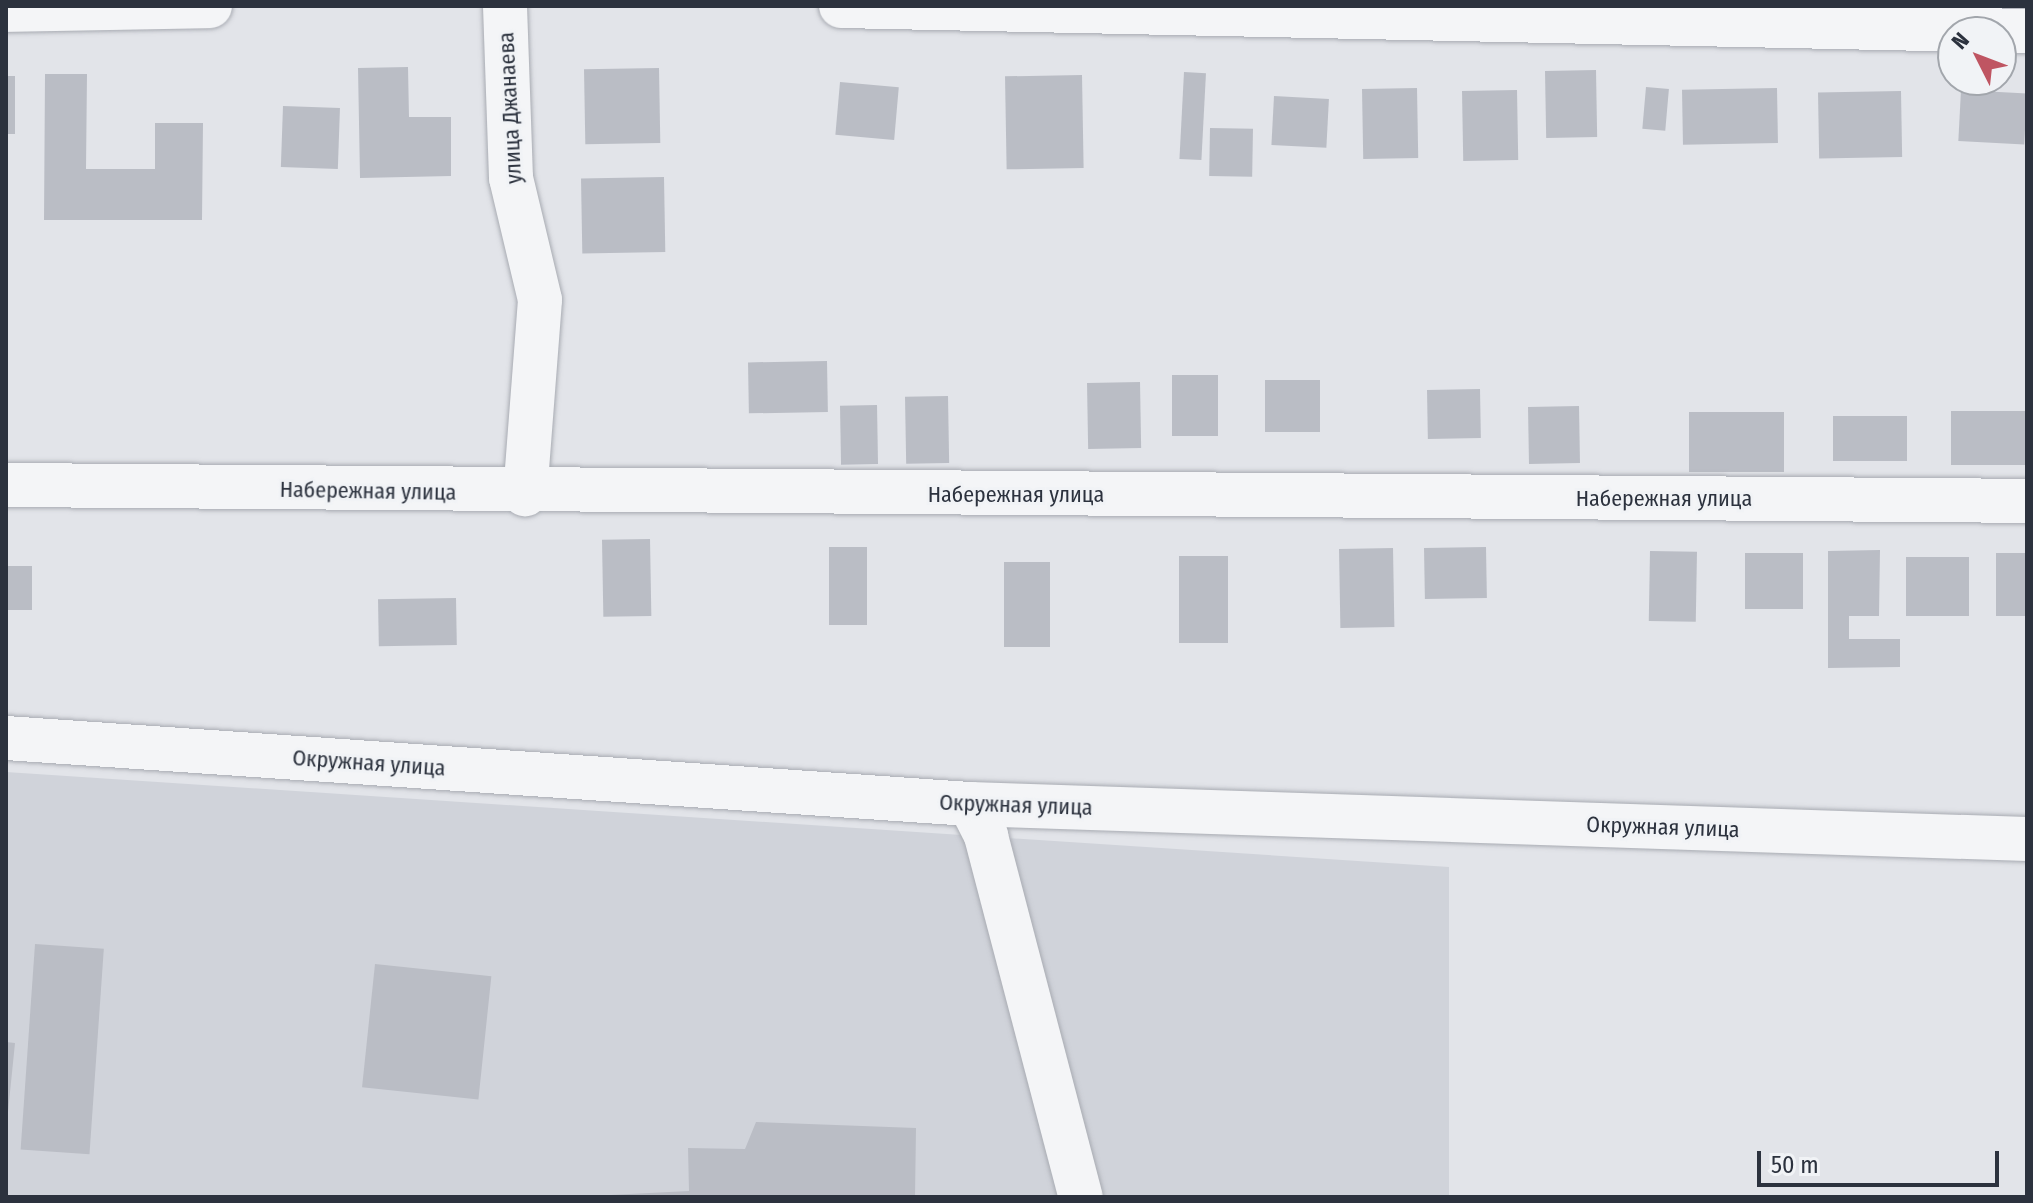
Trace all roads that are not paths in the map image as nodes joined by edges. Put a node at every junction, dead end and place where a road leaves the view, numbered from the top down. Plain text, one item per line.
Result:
1 (210, 6) edge
2 (505, 6) edge
3 (841, 6) edge
4 (6, 10) edge
5 (2027, 31) edge
6 (6, 485) edge
7 (525, 494) junction
8 (2027, 501) edge
9 (6, 738) edge
10 (970, 804) junction
11 (2027, 839) edge
12 (1081, 1197) edge

1 - 4 street
2 - 7 street, улица Джанаева
3 - 5 street
6 - 7 street, Набережная улица
7 - 8 street, Набережная улица
9 - 10 street, Окружная улица
10 - 11 street, Окружная улица
10 - 12 street

